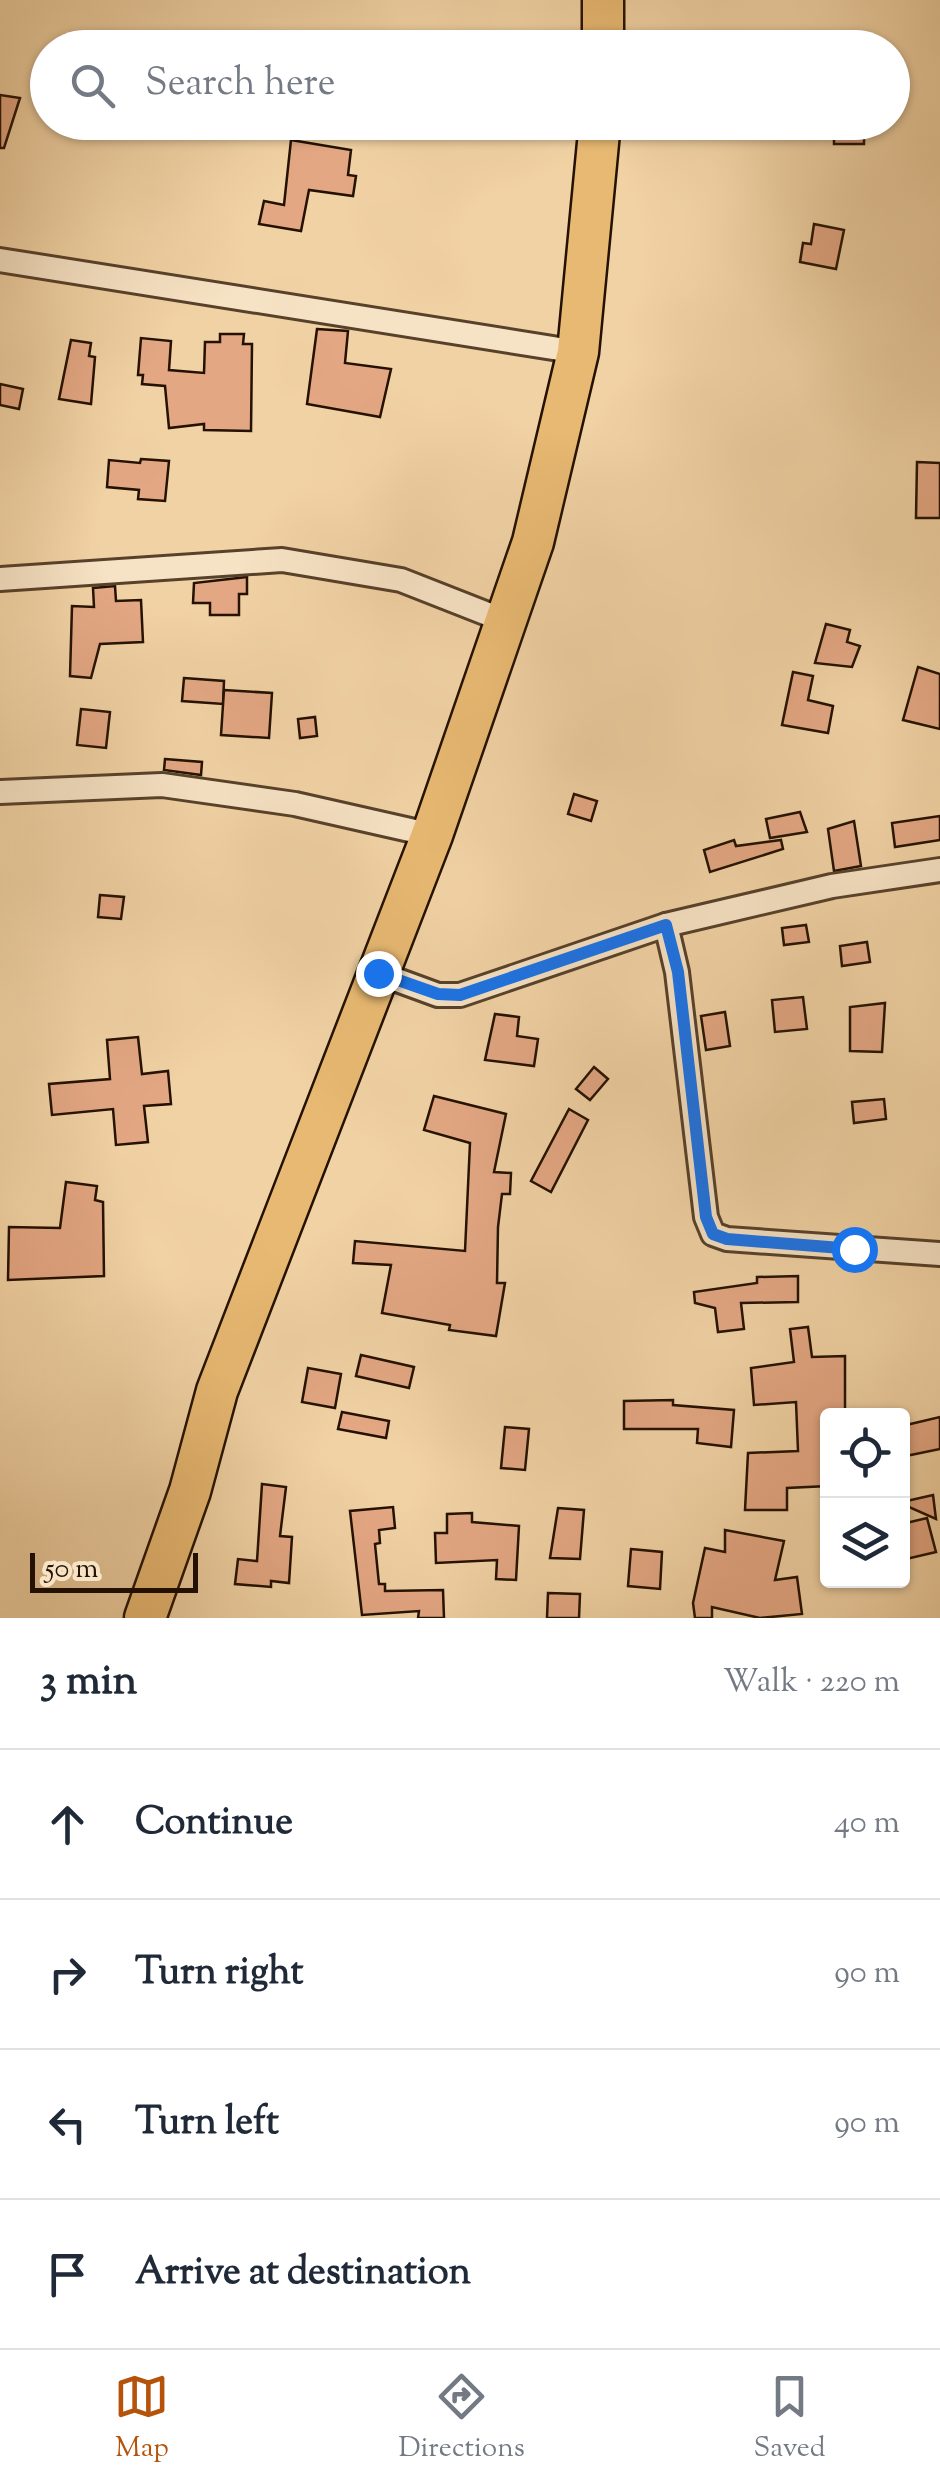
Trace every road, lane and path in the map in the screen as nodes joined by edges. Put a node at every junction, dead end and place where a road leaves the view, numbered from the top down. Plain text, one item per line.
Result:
1 (603, 0) edge
2 (603, 30) edge
3 (598, 140) edge
4 (0, 260) edge
5 (578, 352) junction
6 (0, 579) edge
7 (508, 622) junction
8 (0, 792) edge
9 (432, 835) junction
10 (940, 870) edge
11 (666, 925) junction
12 (378, 973) junction
13 (940, 1254) edge
14 (217, 1391) junction
15 (120, 1618) edge
16 (145, 1618) edge

1 - 2 highway
3 - 5 highway
4 - 5 street
5 - 7 highway
6 - 7 street
7 - 9 highway
8 - 9 street
9 - 12 highway
10 - 11 street
11 - 12 street
11 - 13 street
12 - 14 highway
14 - 15 highway
14 - 16 highway

